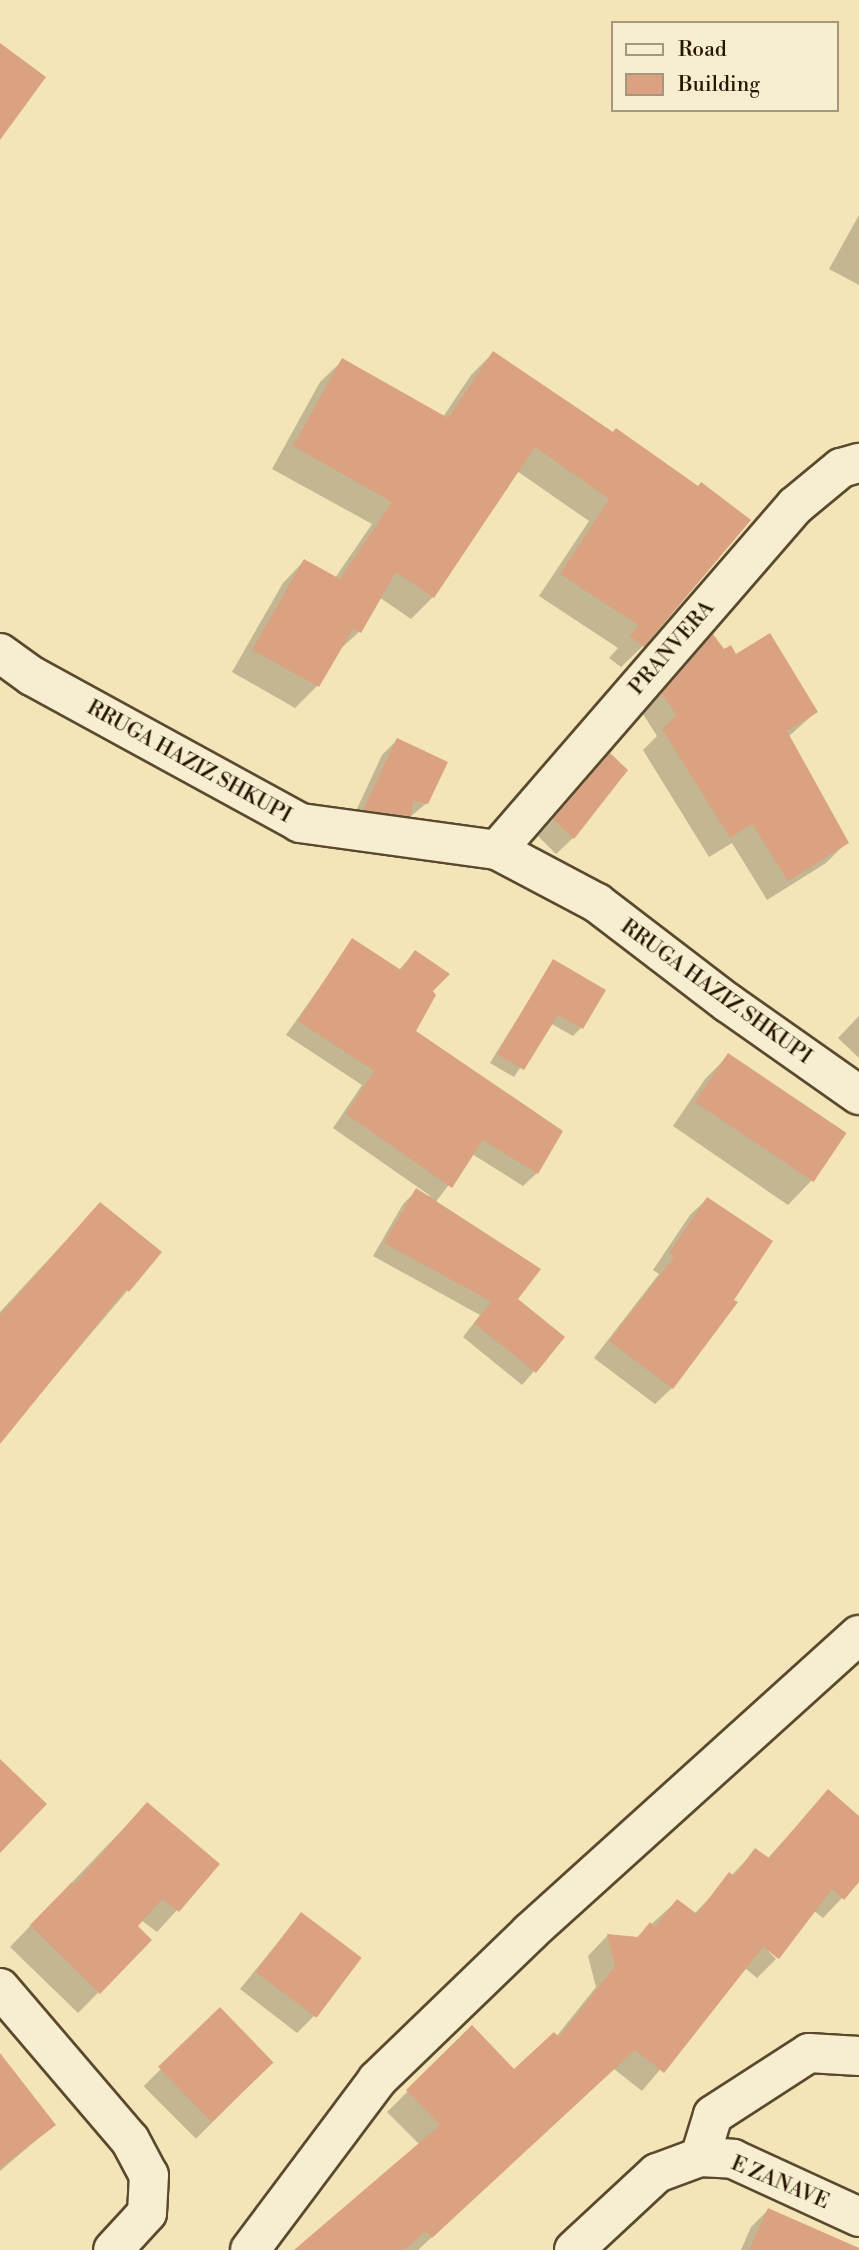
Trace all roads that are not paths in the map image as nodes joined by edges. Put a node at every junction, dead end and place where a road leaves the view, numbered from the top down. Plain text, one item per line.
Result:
1 (859, 463) edge
2 (0, 653) edge
3 (497, 850) junction
4 (859, 1095) edge
5 (859, 1635) edge
6 (0, 1988) edge
7 (859, 2056) edge
8 (700, 2157) junction
9 (859, 2217) edge
10 (113, 2250) edge
11 (250, 2250) edge
12 (574, 2250) edge

1 - 3 street, PRANVERA
2 - 3 street, RRUGA HAZIZ SHKUPI
3 - 4 street, RRUGA HAZIZ SHKUPI
5 - 11 street
6 - 10 street
7 - 8 street
8 - 9 street, E ZANAVE
8 - 12 street

